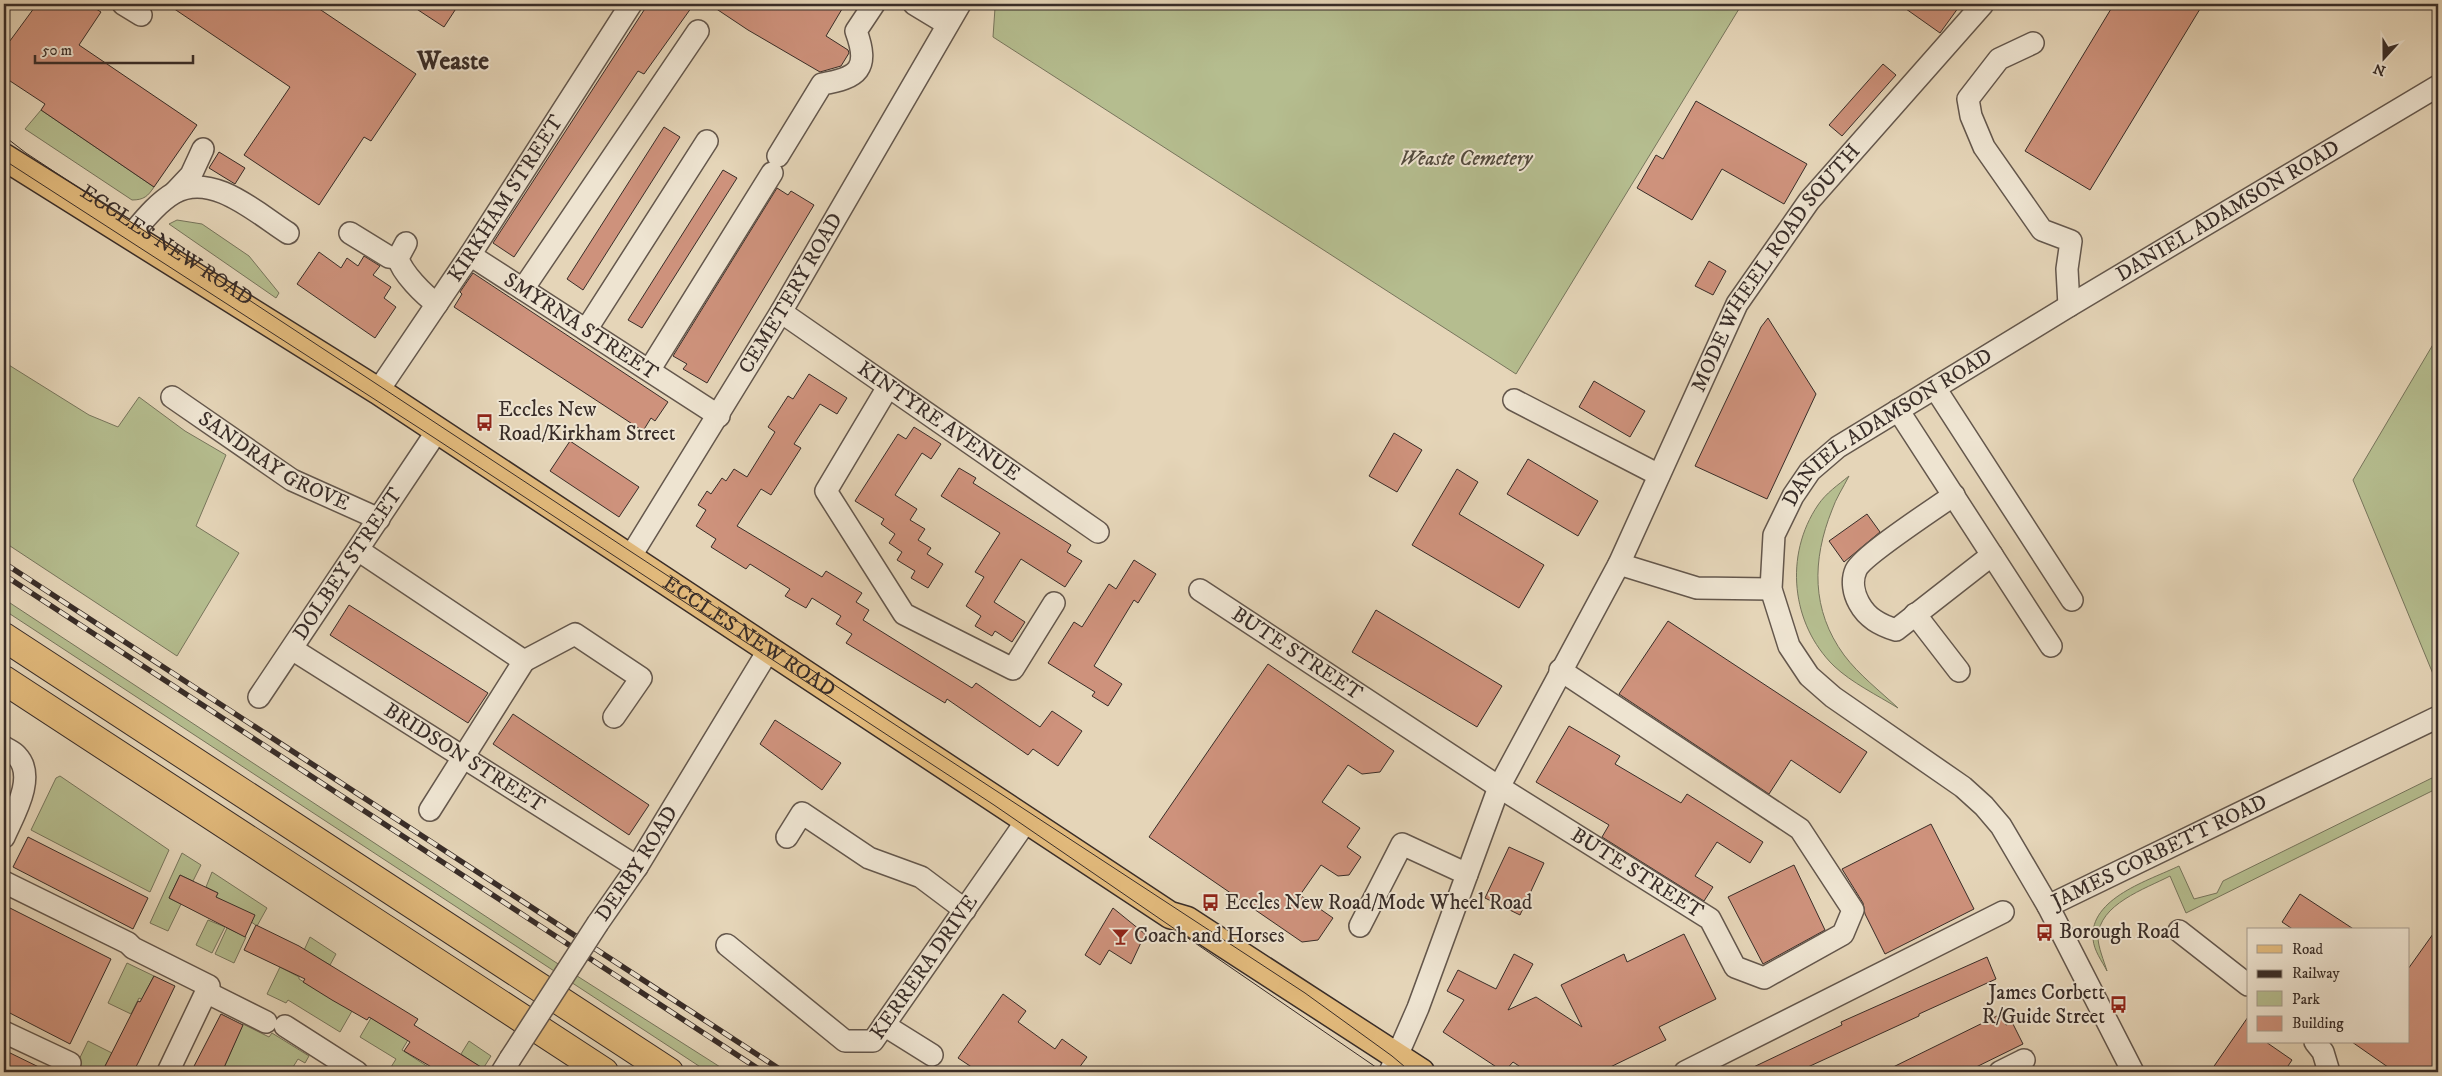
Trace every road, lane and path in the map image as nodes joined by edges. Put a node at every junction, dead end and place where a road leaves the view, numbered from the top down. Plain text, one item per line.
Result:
1 (123, 4) edge
2 (631, 4) edge
3 (874, 4) edge
4 (914, 4) edge
5 (960, 4) edge
6 (1983, 4) edge
7 (141, 15) dead end
8 (947, 24) junction
9 (698, 31) dead end
10 (2033, 43) dead end
11 (2438, 86) edge
12 (4, 138) edge
13 (707, 142) dead end
14 (203, 149) dead end
15 (4, 157) edge
16 (175, 192) junction
17 (134, 231) junction
18 (288, 233) dead end
19 (350, 233) dead end
20 (470, 255) junction
21 (523, 289) junction
22 (437, 304) junction
23 (2069, 306) junction
24 (781, 312) junction
25 (586, 330) junction
26 (650, 369) junction
27 (888, 387) junction
28 (1935, 388) junction
29 (378, 391) junction
30 (172, 397) dead end
31 (1514, 400) dead end
32 (1898, 410) junction
33 (719, 416) junction
34 (438, 431) junction
35 (1659, 475) junction
36 (1954, 495) junction
37 (378, 519) junction
38 (1098, 532) dead end
39 (358, 550) junction
40 (1992, 555) junction
41 (629, 558) junction
42 (1618, 564) junction
43 (1771, 589) junction
44 (1200, 590) dead end
45 (2072, 600) dead end
46 (1054, 603) dead end
47 (1915, 614) junction
48 (4, 637) edge
49 (2051, 646) dead end
50 (292, 649) junction
51 (768, 651) junction
52 (524, 661) junction
53 (1560, 670) junction
54 (1959, 671) dead end
55 (4, 680) edge
56 (259, 697) dead end
57 (614, 717) dead end
58 (2438, 717) edge
59 (4, 747) edge
60 (463, 757) junction
61 (1499, 787) junction
62 (430, 810) dead end
63 (1027, 820) junction
64 (4, 837) edge
65 (787, 837) dead end
66 (637, 866) junction
67 (1467, 874) junction
68 (4, 882) edge
69 (2048, 906) junction
70 (965, 910) junction
71 (2003, 912) dead end
72 (1360, 926) dead end
73 (2179, 931) dead end
74 (727, 945) dead end
75 (2247, 984) edge
76 (206, 992) junction
77 (884, 1025) junction
78 (4, 1032) edge
79 (2317, 1044) edge
80 (932, 1055) dead end
81 (2024, 1060) dead end
82 (70, 1063) dead end
83 (506, 1066) edge
84 (1392, 1067) edge
85 (168, 1072) edge
86 (358, 1072) edge
87 (604, 1072) edge
88 (669, 1072) edge
89 (1421, 1072) edge
90 (1685, 1072) edge
91 (2000, 1072) edge
92 (2134, 1072) edge
93 (2329, 1072) edge

1 - 7 street
2 - 20 street, KIRKHAM STREET
3 - 26 street
4 - 8 street
5 - 8 street, CEMETERY ROAD
6 - 35 street, MODE WHEEL ROAD SOUTH
8 - 24 street, CEMETERY ROAD
9 - 21 street
10 - 23 street
11 - 23 street, DANIEL ADAMSON ROAD
12 - 17 main road, ECCLES NEW ROAD
13 - 25 street
14 - 16 street
15 - 17 main road, ECCLES NEW ROAD
16 - 17 street
16 - 18 street
17 - 29 main road, ECCLES NEW ROAD
19 - 22 street
20 - 21 street, SMYRNA STREET
20 - 22 street, KIRKHAM STREET
21 - 25 street, SMYRNA STREET
22 - 29 street, KIRKHAM STREET
23 - 28 street, DANIEL ADAMSON ROAD
24 - 27 street, KINTYRE AVENUE
24 - 33 street, CEMETERY ROAD
25 - 26 street, SMYRNA STREET
26 - 33 street, SMYRNA STREET
27 - 38 street, KINTYRE AVENUE
27 - 46 street
28 - 32 street, DANIEL ADAMSON ROAD
28 - 45 street
29 - 34 main road, ECCLES NEW ROAD
30 - 37 street, SANDRAY GROVE
31 - 35 street
32 - 36 street
32 - 43 street, DANIEL ADAMSON ROAD
33 - 41 street, CEMETERY ROAD
34 - 37 street, DOLBEY STREET
34 - 41 main road, ECCLES NEW ROAD
35 - 42 street, MODE WHEEL ROAD SOUTH
36 - 40 street
36 - 47 street
37 - 39 street, DOLBEY STREET
39 - 50 street, DOLBEY STREET
39 - 52 street
40 - 47 street
40 - 49 street
41 - 51 main road, ECCLES NEW ROAD
42 - 43 street
42 - 53 street, MODE WHEEL ROAD SOUTH
43 - 69 street, DANIEL ADAMSON ROAD
44 - 61 street, BUTE STREET
47 - 54 street
48 - 88 highway
50 - 56 street, DOLBEY STREET
50 - 60 street, BRIDSON STREET
51 - 63 main road, ECCLES NEW ROAD
51 - 66 street, DERBY ROAD
52 - 57 street
52 - 60 street
53 - 61 street, MODE WHEEL ROAD SOUTH
53 - 61 street, BUTE STREET
55 - 87 highway
58 - 69 street, JAMES CORBETT ROAD
59 - 64 street
60 - 62 street
60 - 66 street, BRIDSON STREET
61 - 67 street, MODE WHEEL ROAD SOUTH
63 - 70 street, KERRERA DRIVE
63 - 84 main road, ECCLES NEW ROAD
65 - 70 street
66 - 83 street, DERBY ROAD, bridge
67 - 72 street
67 - 84 street, MODE WHEEL ROAD SOUTH
68 - 76 street
69 - 92 street, JAMES CORBETT ROAD
70 - 77 street, KERRERA DRIVE
71 - 90 street
73 - 75 street
74 - 77 street, KERRERA DRIVE
76 - 85 street
76 - 86 street
77 - 80 street
78 - 82 street
79 - 93 street
81 - 91 street
84 - 89 main road, ECCLES NEW ROAD

